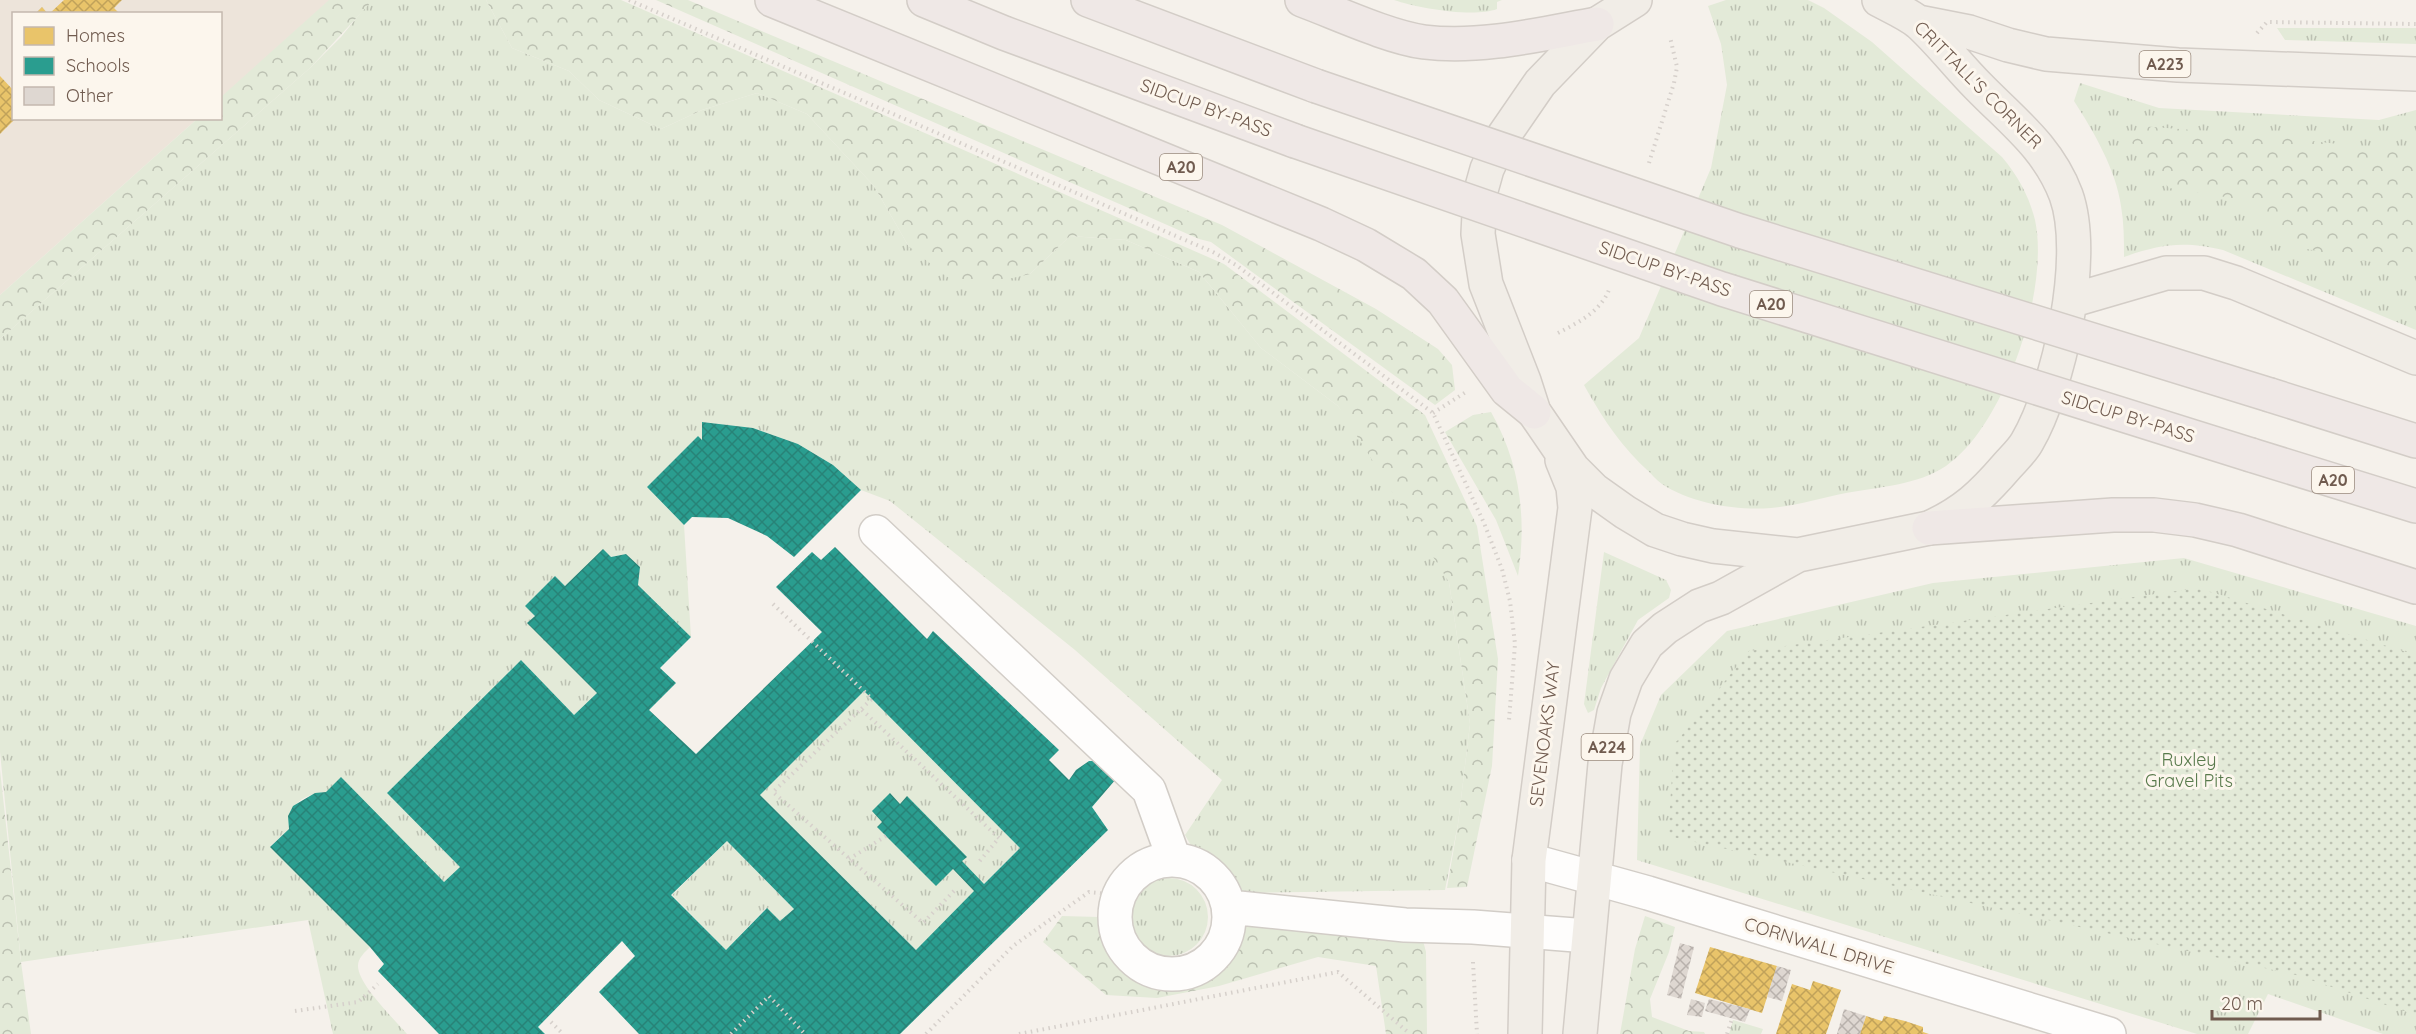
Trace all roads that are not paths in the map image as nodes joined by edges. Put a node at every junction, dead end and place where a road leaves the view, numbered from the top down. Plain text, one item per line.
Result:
1 (772, 0) edge
2 (924, 0) edge
3 (1088, 0) edge
4 (1302, 0) edge
5 (1635, 0) edge
6 (1880, 0) edge
7 (1918, 22) junction
8 (1597, 24) junction
9 (2416, 74) edge
10 (2070, 301) junction
11 (2416, 358) edge
12 (1534, 412) junction
13 (1552, 439) junction
14 (2416, 441) edge
15 (2416, 506) edge
16 (1929, 528) junction
17 (876, 532) dead end
18 (1798, 555) junction
19 (2416, 587) edge
20 (1174, 859) junction
21 (1529, 860) junction
22 (1594, 879) junction
23 (1229, 908) junction
24 (1526, 933) junction
25 (1588, 936) junction
26 (1525, 1034) edge
27 (1580, 1034) edge
28 (2109, 1034) edge

1 - 12 highway, A20
2 - 15 highway, SIDCUP BY-PASS / A20, bridge
3 - 14 highway, bridge
4 - 8 highway
5 - 8 main road, CRITTALL'S CORNER
6 - 7 main road, CRITTALL'S CORNER
7 - 9 main road, A223
7 - 10 main road, CRITTALL'S CORNER
8 - 12 main road, CRITTALL'S CORNER
10 - 11 main road
10 - 16 main road, CRITTALL'S CORNER
12 - 13 main road, CRITTALL'S CORNER
13 - 18 main road, CRITTALL'S CORNER
13 - 21 main road, SEVENOAKS WAY
16 - 18 main road, CRITTALL'S CORNER
16 - 19 highway
17 - 20 street
18 - 22 main road, A224
20 - 23 street
20 - 23 street
21 - 22 street, CORNWALL DRIVE
21 - 24 main road, SEVENOAKS WAY
22 - 25 main road, A224
22 - 28 street, CORNWALL DRIVE
23 - 24 street
24 - 25 street
24 - 26 main road, SEVENOAKS WAY
25 - 27 main road, A224

